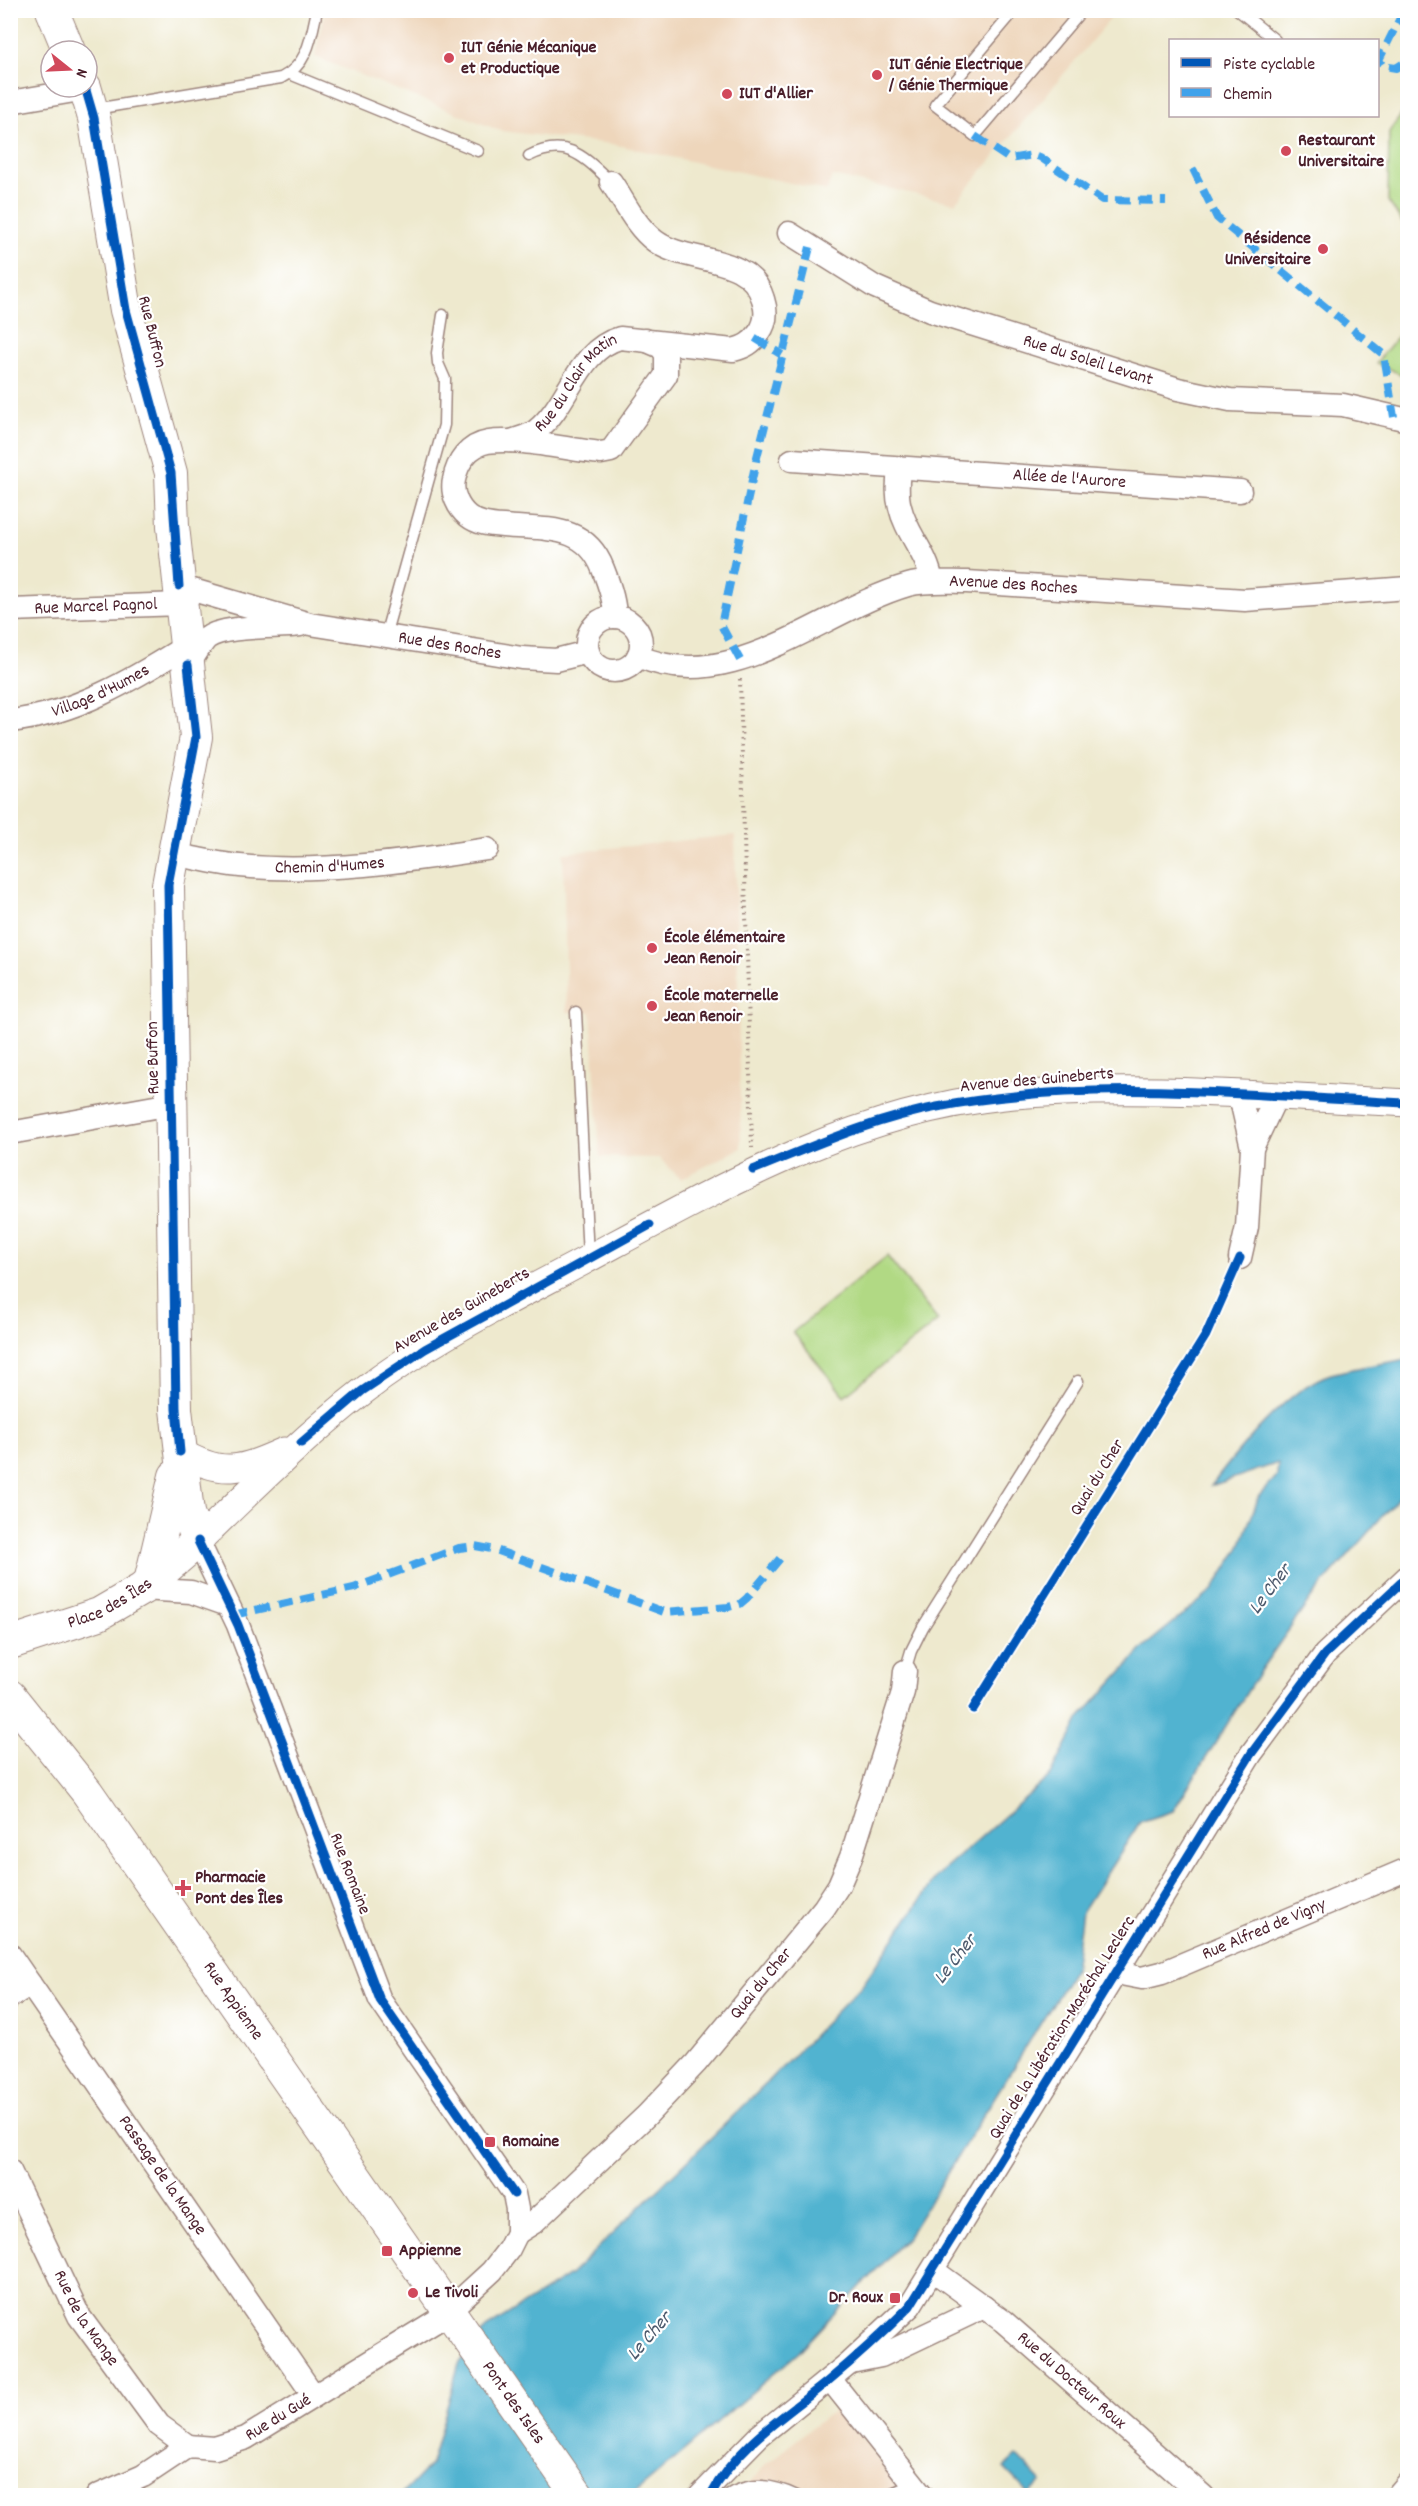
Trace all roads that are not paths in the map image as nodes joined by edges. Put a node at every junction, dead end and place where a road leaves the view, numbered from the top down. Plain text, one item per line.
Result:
1 (52, 10) edge
2 (317, 10) edge
3 (1014, 10) edge
4 (1082, 10) edge
5 (1238, 10) edge
6 (64, 39) edge
7 (1274, 39) edge
8 (290, 74) junction
9 (99, 94) edge
10 (43, 99) edge
11 (88, 99) edge
12 (10, 102) edge
13 (478, 151) dead end
14 (529, 156) dead end
15 (611, 182) joint
16 (789, 233) dead end
17 (443, 315) dead end
18 (645, 340) junction
19 (700, 348) junction
20 (666, 375) junction
21 (1407, 420) edge
22 (511, 441) junction
23 (792, 460) dead end
24 (899, 468) junction
25 (1240, 491) dead end
26 (932, 582) junction
27 (1407, 588) edge
28 (180, 595) junction
29 (10, 610) edge
30 (615, 617) junction
31 (310, 624) junction
32 (385, 636) junction
33 (588, 652) junction
34 (187, 656) junction
35 (638, 656) junction
36 (10, 721) edge
37 (487, 849) dead end
38 (173, 854) junction
39 (576, 1012) dead end
40 (1240, 1096) junction
41 (1276, 1097) junction
42 (1407, 1103) edge
43 (171, 1104) junction
44 (10, 1133) edge
45 (1251, 1148) junction
46 (588, 1258) junction
47 (1240, 1258) dead end
48 (1078, 1382) dead end
49 (301, 1443) junction
50 (180, 1452) junction
51 (198, 1541) junction
52 (1407, 1576) edge
53 (146, 1585) junction
54 (228, 1605) junction
55 (10, 1643) edge
56 (905, 1671) joint
57 (10, 1696) edge
58 (1407, 1869) edge
59 (10, 1955) edge
60 (1116, 1973) junction
61 (30, 1984) junction
62 (10, 1997) edge
63 (10, 2171) edge
64 (517, 2233) junction
65 (934, 2271) junction
66 (984, 2307) junction
67 (457, 2322) junction
68 (849, 2363) junction
69 (830, 2379) junction
70 (314, 2396) junction
71 (188, 2446) junction
72 (721, 2474) junction
73 (1407, 2483) edge
74 (919, 2490) edge
75 (97, 2496) edge
76 (578, 2496) edge
77 (700, 2496) edge
78 (710, 2496) edge
79 (726, 2496) edge
80 (797, 2496) edge
81 (885, 2496) edge
82 (1203, 2496) edge
83 (1396, 2496) edge

1 - 6 main road
2 - 8 lane
3 - 4 lane
5 - 7 lane
8 - 9 lane
8 - 13 lane
10 - 12 street
11 - 28 main road, Rue Buffon
14 - 15 lane
15 - 19 street, Rue du Clair Matin
16 - 21 street, Rue du Soleil Levant
17 - 32 lane
18 - 19 street, Rue du Clair Matin
18 - 20 street, Rue du Clair Matin
18 - 22 street, Rue du Clair Matin
19 - 20 street, Rue du Clair Matin
20 - 22 street, Rue du Clair Matin
22 - 30 street, Rue du Clair Matin
23 - 24 street, Allée de l'Aurore
24 - 25 street, Allée de l'Aurore
24 - 26 street
26 - 27 street, Avenue des Roches
26 - 35 street, Avenue des Roches
28 - 29 street, Rue Marcel Pagnol
28 - 31 street, Rue des Roches
28 - 34 main road, Rue Buffon
30 - 33 street
30 - 35 street
31 - 32 street, Rue des Roches
31 - 34 street, Rue des Roches
32 - 33 street, Rue des Roches
33 - 35 street
34 - 36 street, Village d'Humes
34 - 38 main road, Rue Buffon
37 - 38 street, Chemin d'Humes
38 - 43 main road, Rue Buffon
39 - 46 lane
40 - 41 street, Avenue des Guineberts
40 - 45 street
40 - 46 street, Avenue des Guineberts
41 - 42 street, Avenue des Guineberts
41 - 45 street
43 - 44 street
43 - 50 main road, Rue Buffon
45 - 47 street
46 - 49 street, Avenue des Guineberts
48 - 56 lane
49 - 50 street
49 - 51 street, Avenue des Guineberts
50 - 51 main road, Rue Buffon
50 - 53 main road
51 - 53 main road, Place des Îles
51 - 54 street, Rue Romaine
52 - 60 street, Quai de la Libération-Maréchal Leclerc
53 - 54 street
53 - 55 main road, Place des Îles
54 - 64 street, Rue Romaine
56 - 64 street, Quai du Cher
57 - 67 main road, Rue Appienne
58 - 60 street, Rue Alfred de Vigny
59 - 61 street, Passage de la Mange
60 - 65 street, Quai de la Libération-Maréchal Leclerc
61 - 62 street
61 - 70 street, Passage de la Mange
63 - 71 street, Rue de la Mange
64 - 67 street
65 - 66 street, Rue du Docteur Roux
65 - 68 street, Quai de la Libération-Maréchal Leclerc
66 - 68 street
66 - 82 street, Rue du Docteur Roux
67 - 70 street, Rue du Gué
67 - 76 main road, Pont des Isles
68 - 69 street, Quai de la Libération-Maréchal Leclerc
69 - 72 street, Quai de la Libération-Maréchal Leclerc
69 - 74 street
70 - 71 street, Rue du Gué
71 - 75 street
72 - 77 street, Quai de la Libération-Maréchal Leclerc
72 - 78 street
73 - 83 street
74 - 81 lane
79 - 80 lane

